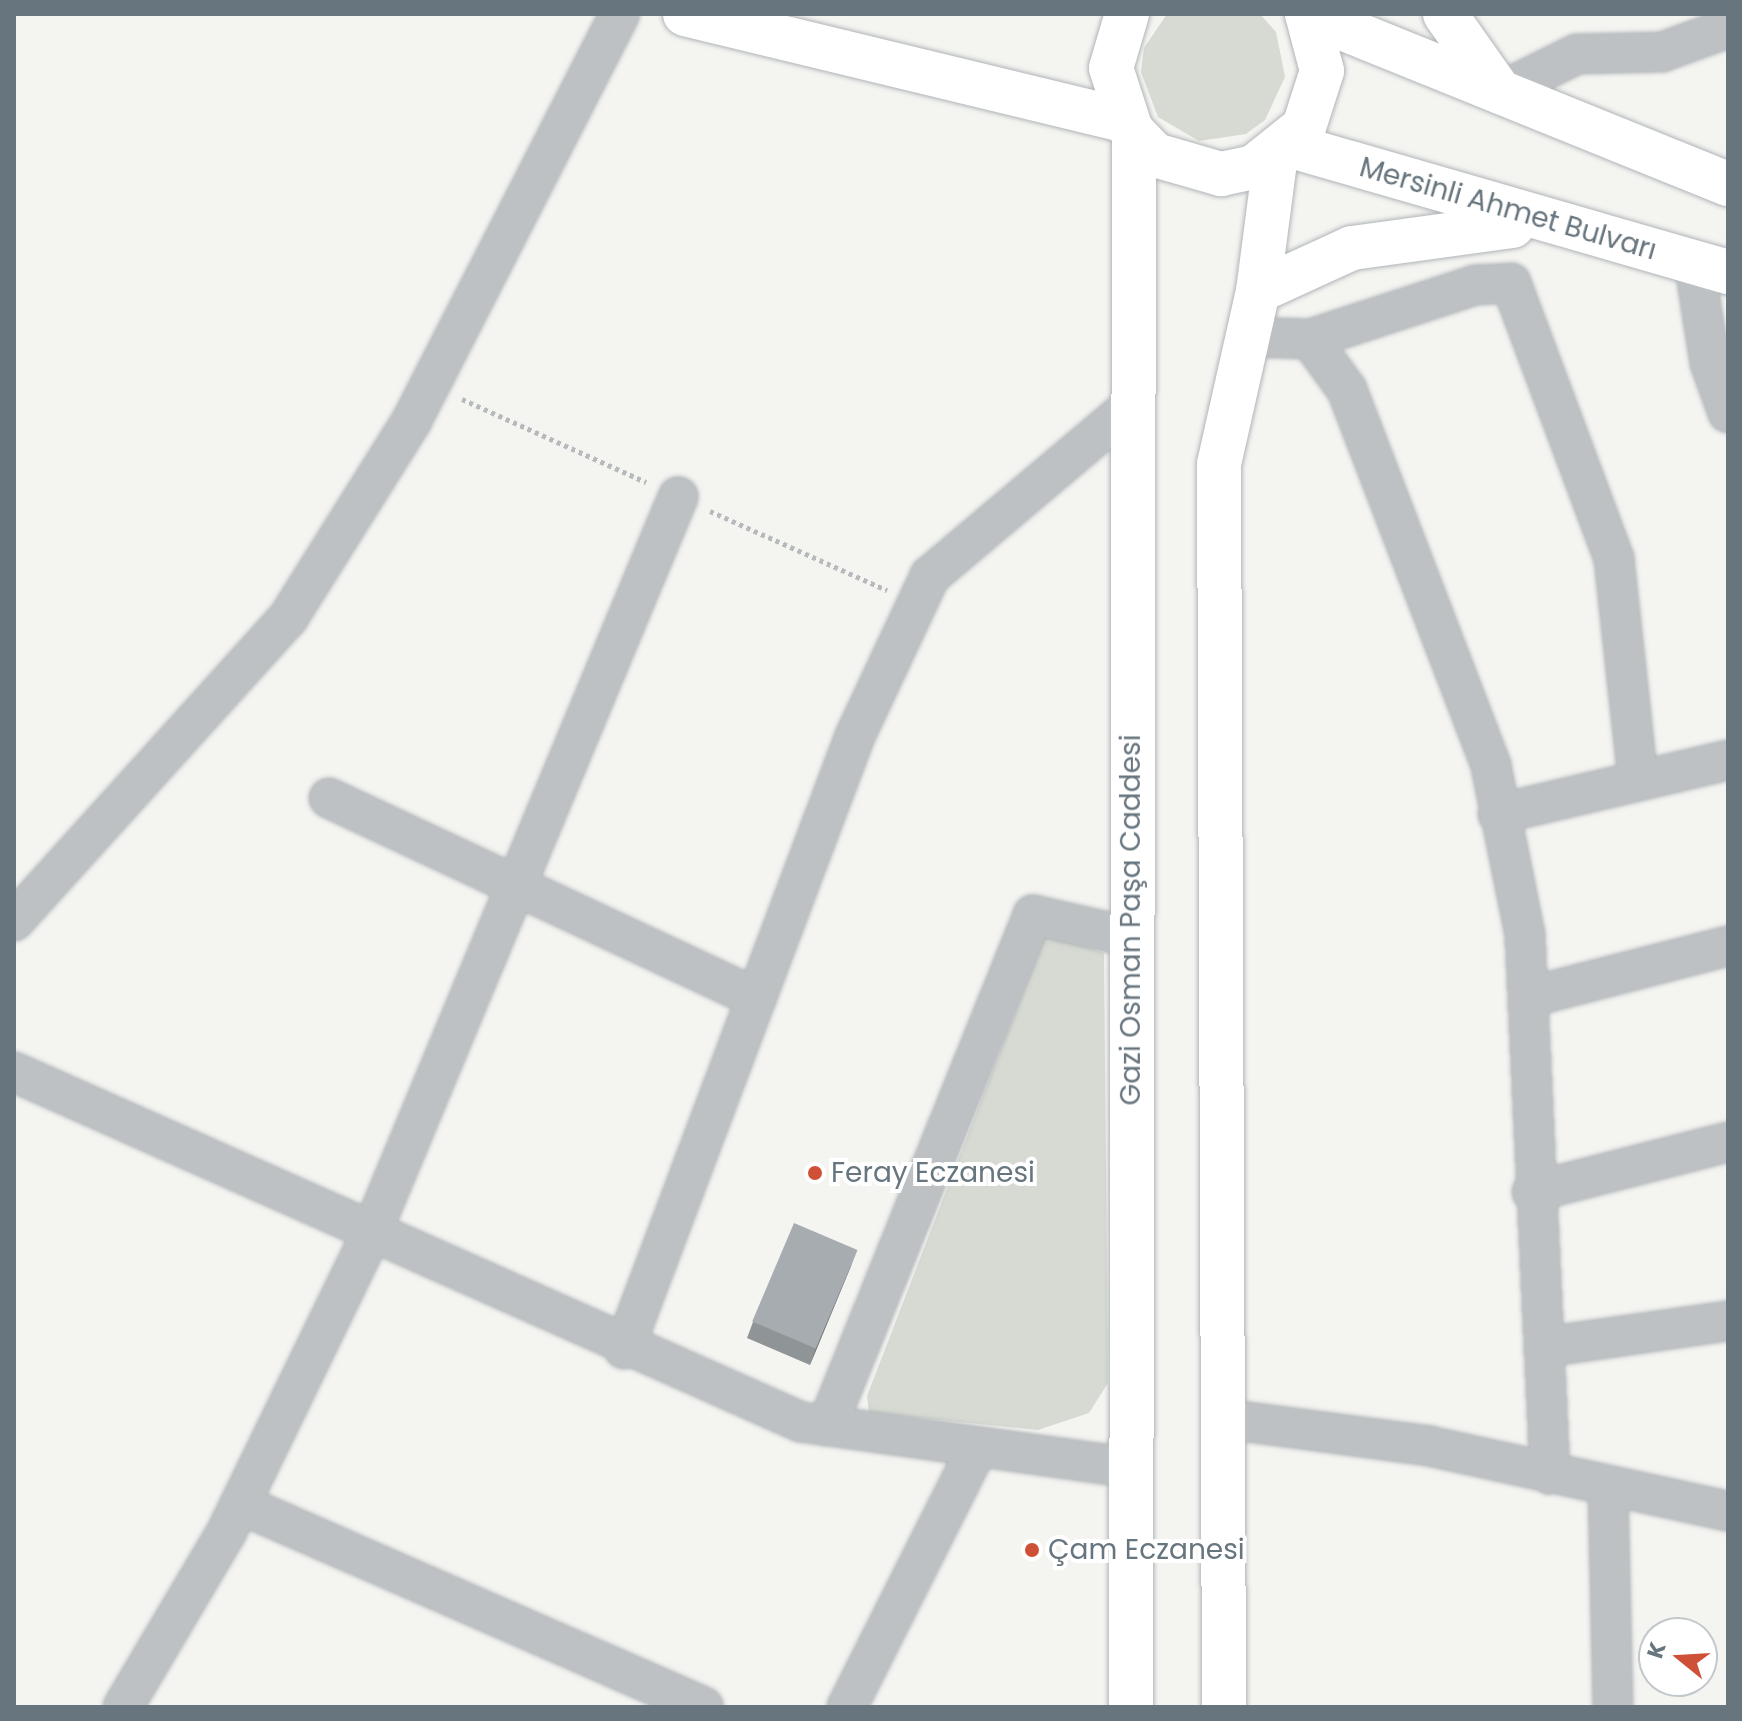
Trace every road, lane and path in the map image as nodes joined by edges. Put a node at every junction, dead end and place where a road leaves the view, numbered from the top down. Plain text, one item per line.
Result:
1 (620, 14) edge
2 (685, 14) edge
3 (1127, 14) edge
4 (1307, 14) edge
5 (1445, 14) edge
6 (1728, 28) edge
7 (1500, 92) junction
8 (1130, 127) junction
9 (1282, 150) junction
10 (1728, 184) edge
11 (1557, 225) junction
12 (1711, 267) edge
13 (1258, 291) junction
14 (1248, 337) junction
15 (1310, 339) junction
16 (1131, 406) junction
17 (1728, 413) edge
18 (678, 497) dead end
19 (1728, 760) edge
20 (1638, 781) junction
21 (329, 798) dead end
22 (1498, 814) junction
23 (516, 886) junction
24 (14, 921) edge
25 (1131, 937) junction
26 (1728, 946) edge
27 (1529, 997) junction
28 (756, 998) junction
29 (14, 1072) edge
30 (1728, 1142) edge
31 (1532, 1192) junction
32 (370, 1236) junction
33 (1728, 1321) edge
34 (1545, 1347) junction
35 (624, 1349) junction
36 (1225, 1419) junction
37 (827, 1426) junction
38 (977, 1449) junction
39 (1131, 1468) junction
40 (1550, 1474) junction
41 (1608, 1489) junction
42 (240, 1504) junction
43 (1728, 1511) edge
44 (125, 1706) edge
45 (704, 1707) edge
46 (847, 1707) edge
47 (1131, 1707) edge
48 (1224, 1707) edge
49 (1613, 1707) edge

1 - 24 street
2 - 8 main road
3 - 8 main road, Gazi Osman Paşa Caddesi
4 - 7 main road
4 - 9 main road
5 - 7 main road
6 - 7 street
7 - 10 main road
8 - 9 main road
8 - 16 main road, Gazi Osman Paşa Caddesi
9 - 11 main road, Mersinli Ahmet Bulvarı
9 - 13 main road
11 - 12 main road, Mersinli Ahmet Bulvarı
11 - 13 main road
12 - 17 street
13 - 14 main road
14 - 15 street
14 - 36 main road
15 - 20 street
15 - 22 street
16 - 25 main road, Gazi Osman Paşa Caddesi
16 - 28 street
18 - 23 street
19 - 20 street
20 - 22 street
21 - 23 street
22 - 27 street
23 - 28 street
23 - 32 street
25 - 37 street
25 - 39 main road, Gazi Osman Paşa Caddesi
26 - 27 street
27 - 31 street
28 - 35 street
29 - 32 street
30 - 31 street
31 - 34 street
32 - 35 street
32 - 42 street
33 - 34 street
34 - 40 street
35 - 37 street
36 - 40 street
36 - 48 main road
37 - 38 street
38 - 39 street
38 - 46 street
39 - 47 main road, Gazi Osman Paşa Caddesi
40 - 41 street
41 - 43 street
41 - 49 street
42 - 44 street
42 - 45 street

